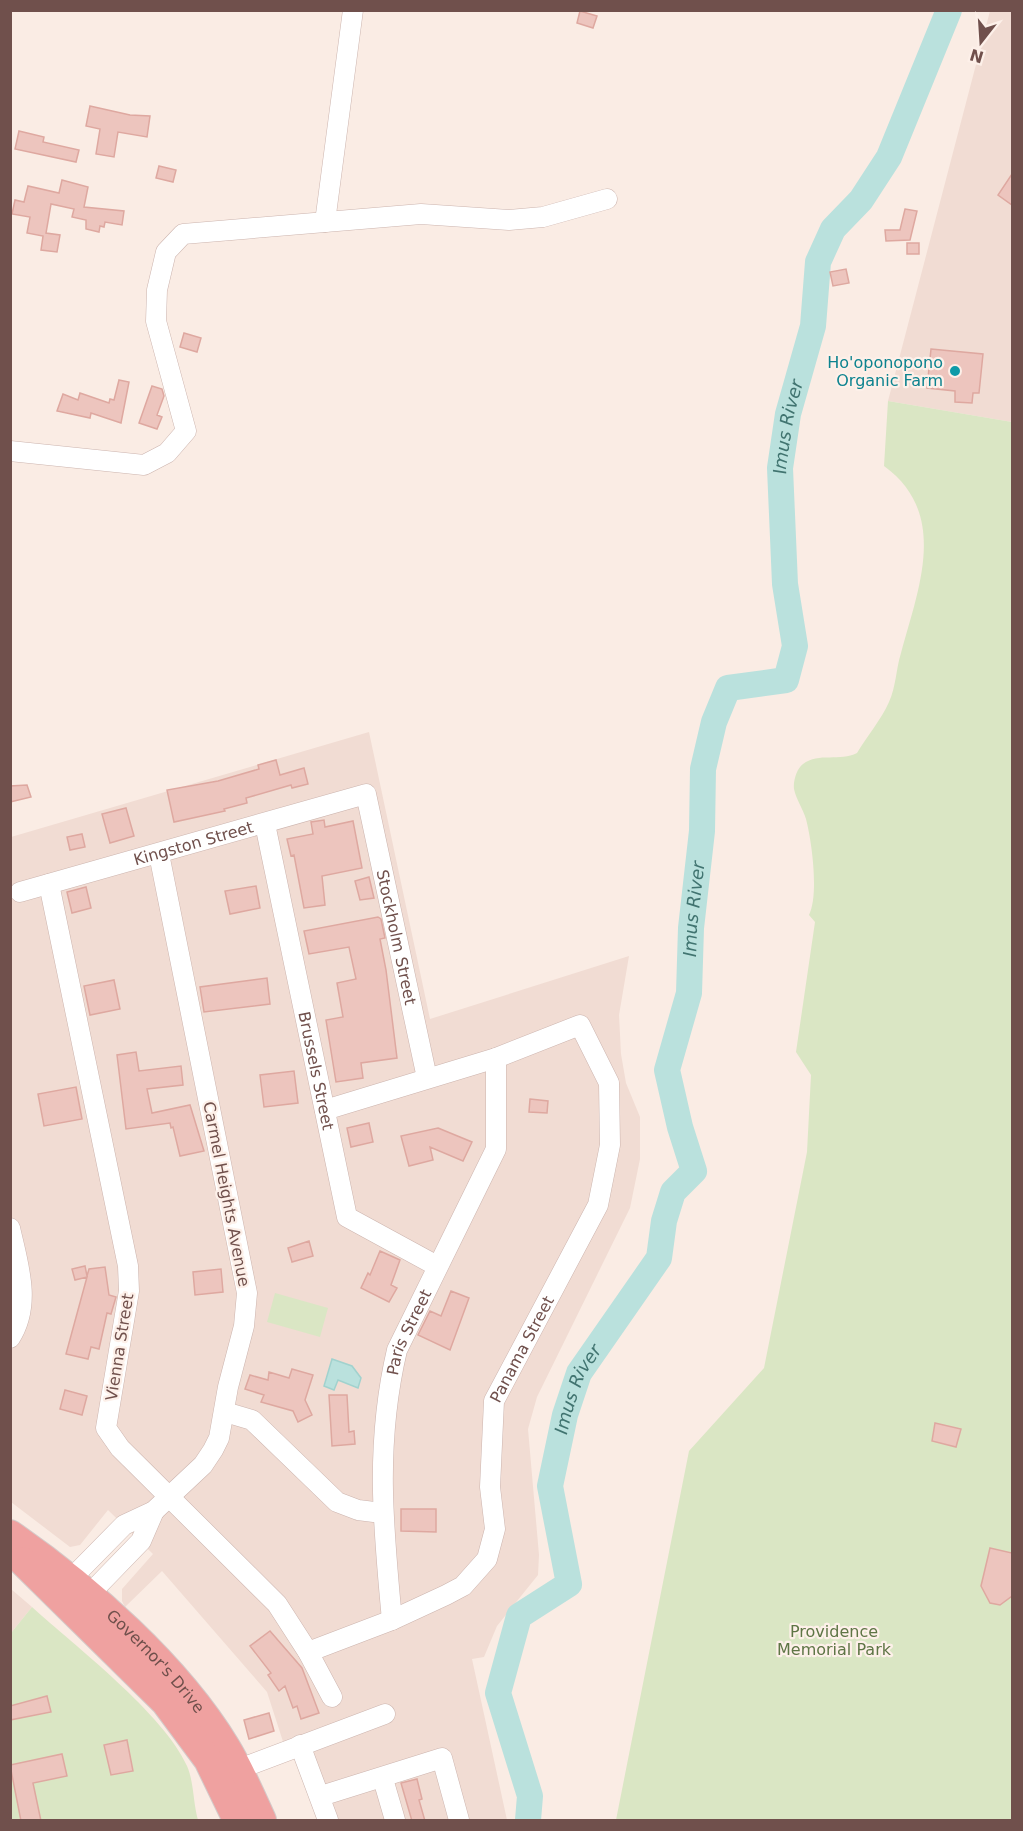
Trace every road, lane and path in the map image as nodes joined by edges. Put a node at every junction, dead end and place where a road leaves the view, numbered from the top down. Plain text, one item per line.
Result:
1 (353, 10) edge
2 (607, 199) dead end
3 (325, 222) junction
4 (10, 451) edge
5 (366, 794) joint
6 (265, 824) junction
7 (159, 854) junction
8 (49, 884) junction
9 (20, 892) dead end
10 (496, 1058) junction
11 (428, 1078) junction
12 (325, 1110) junction
13 (10, 1228) edge
14 (437, 1266) junction
15 (10, 1338) edge
16 (225, 1413) junction
17 (170, 1496) junction
18 (382, 1513) junction
19 (10, 1534) edge
20 (10, 1553) edge
21 (72, 1595) junction
22 (392, 1620) junction
23 (308, 1652) junction
24 (332, 1697) dead end
25 (385, 1714) dead end
26 (300, 1745) junction
27 (239, 1769) junction
28 (383, 1779) junction
29 (321, 1796) junction
30 (237, 1821) edge
31 (262, 1821) edge
32 (328, 1821) edge
33 (395, 1821) edge
34 (459, 1821) edge

1 - 3 street
2 - 3 street
3 - 4 street
5 - 6 street, Kingston Street
5 - 11 street, Stockholm Street
6 - 7 street, Kingston Street
6 - 12 street, Brussels Street
7 - 8 street, Kingston Street
7 - 16 street, Carmel Heights Avenue
8 - 9 street, Kingston Street
8 - 17 street, Vienna Street
10 - 11 street
10 - 14 street, Paris Street
10 - 22 street, Panama Street
11 - 12 street
12 - 14 street, Brussels Street
13 - 15 street
14 - 18 street, Paris Street
16 - 17 street, Carmel Heights Avenue
16 - 18 street
17 - 21 street, Carmel Heights Avenue
17 - 23 street, Vienna Street
18 - 22 street, Paris Street
19 - 21 highway, Governor's Drive
20 - 21 highway, Governor's Drive
21 - 27 highway, Governor's Drive
21 - 30 highway, Governor's Drive
22 - 23 street, Panama Street
23 - 24 street, Vienna Street
25 - 26 street
26 - 27 street
26 - 29 street
27 - 31 highway, Governor's Drive
28 - 29 street
28 - 33 street
28 - 34 street
29 - 32 street

